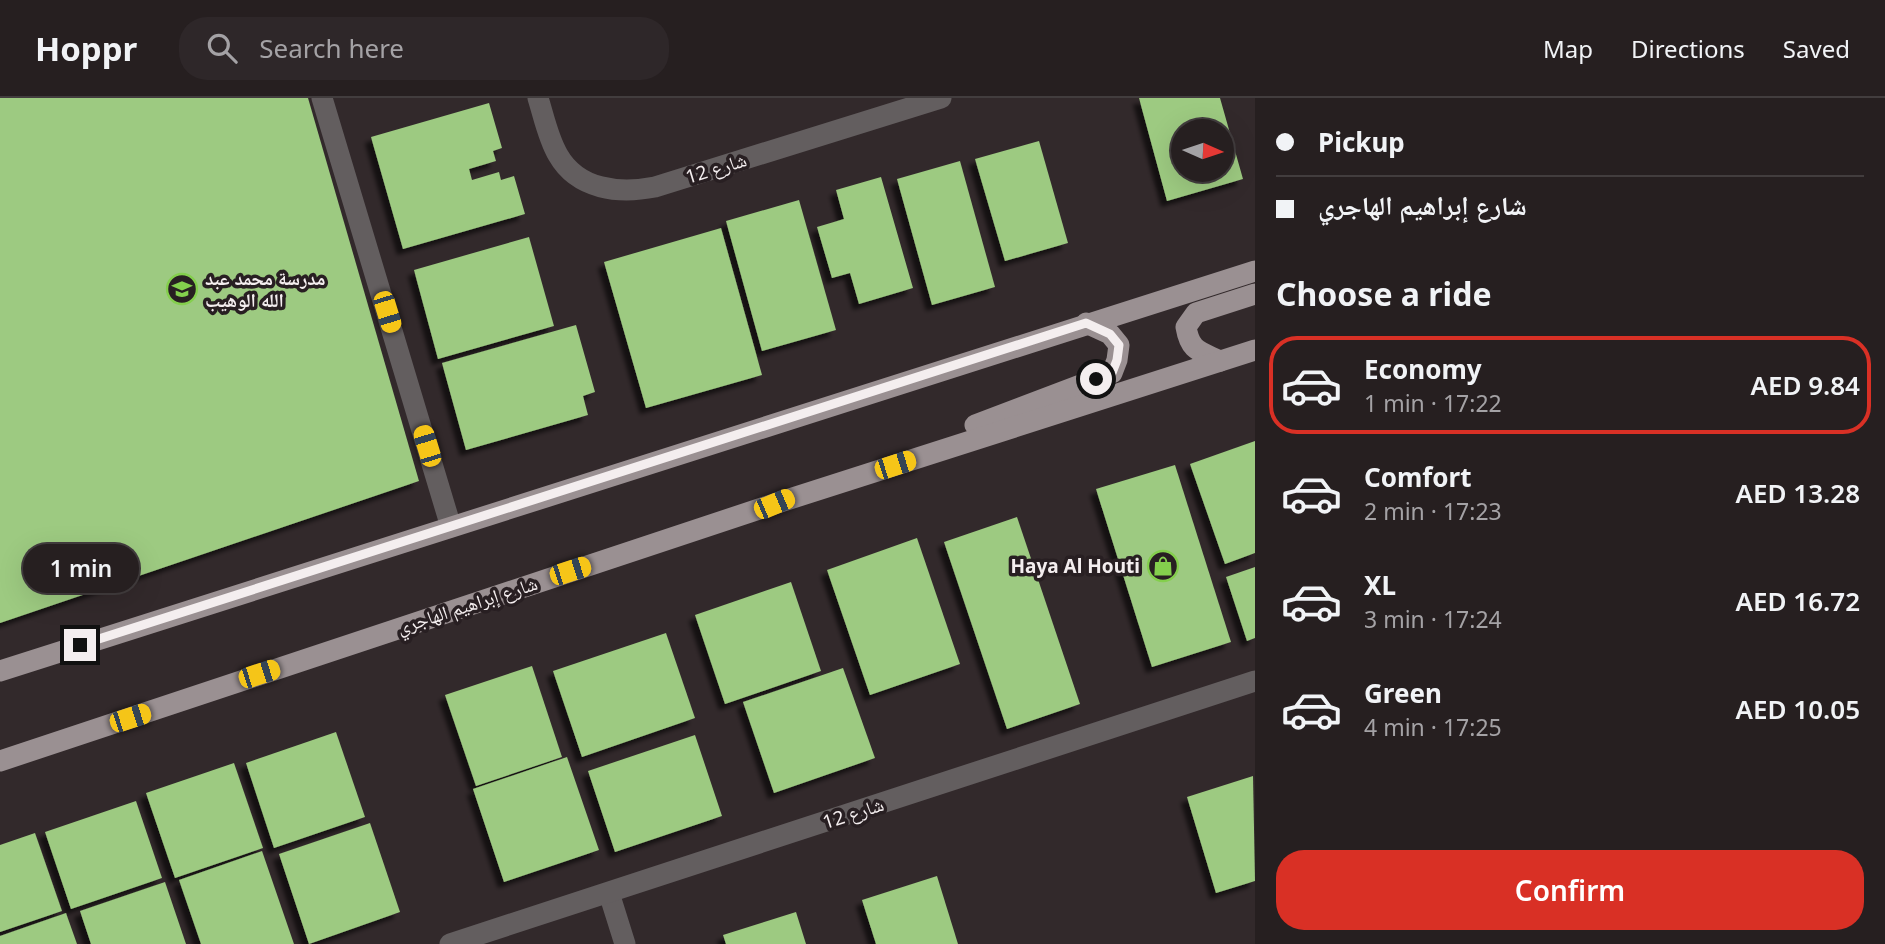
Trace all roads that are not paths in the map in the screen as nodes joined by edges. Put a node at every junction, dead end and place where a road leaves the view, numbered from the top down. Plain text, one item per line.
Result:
1 (322, 98) edge
2 (538, 98) edge
3 (941, 98) edge
4 (1255, 271) edge
5 (1255, 294) edge
6 (1086, 323) junction
7 (1255, 349) edge
8 (1220, 361) junction
9 (774, 504) junction
10 (451, 527) junction
11 (0, 671) edge
12 (1255, 681) edge
13 (0, 761) edge
14 (609, 893) junction
15 (450, 944) edge
16 (625, 944) edge

1 - 10 street
2 - 3 street, شارع 12
4 - 6 main road
5 - 8 main road
6 - 9 main road
6 - 10 main road
7 - 8 main road, شارع إبراهيم الهاجري
8 - 9 main road, شارع إبراهيم الهاجري
9 - 13 main road, شارع إبراهيم الهاجري
10 - 11 main road
12 - 14 street, شارع 12
14 - 15 street, شارع 12
14 - 16 street

